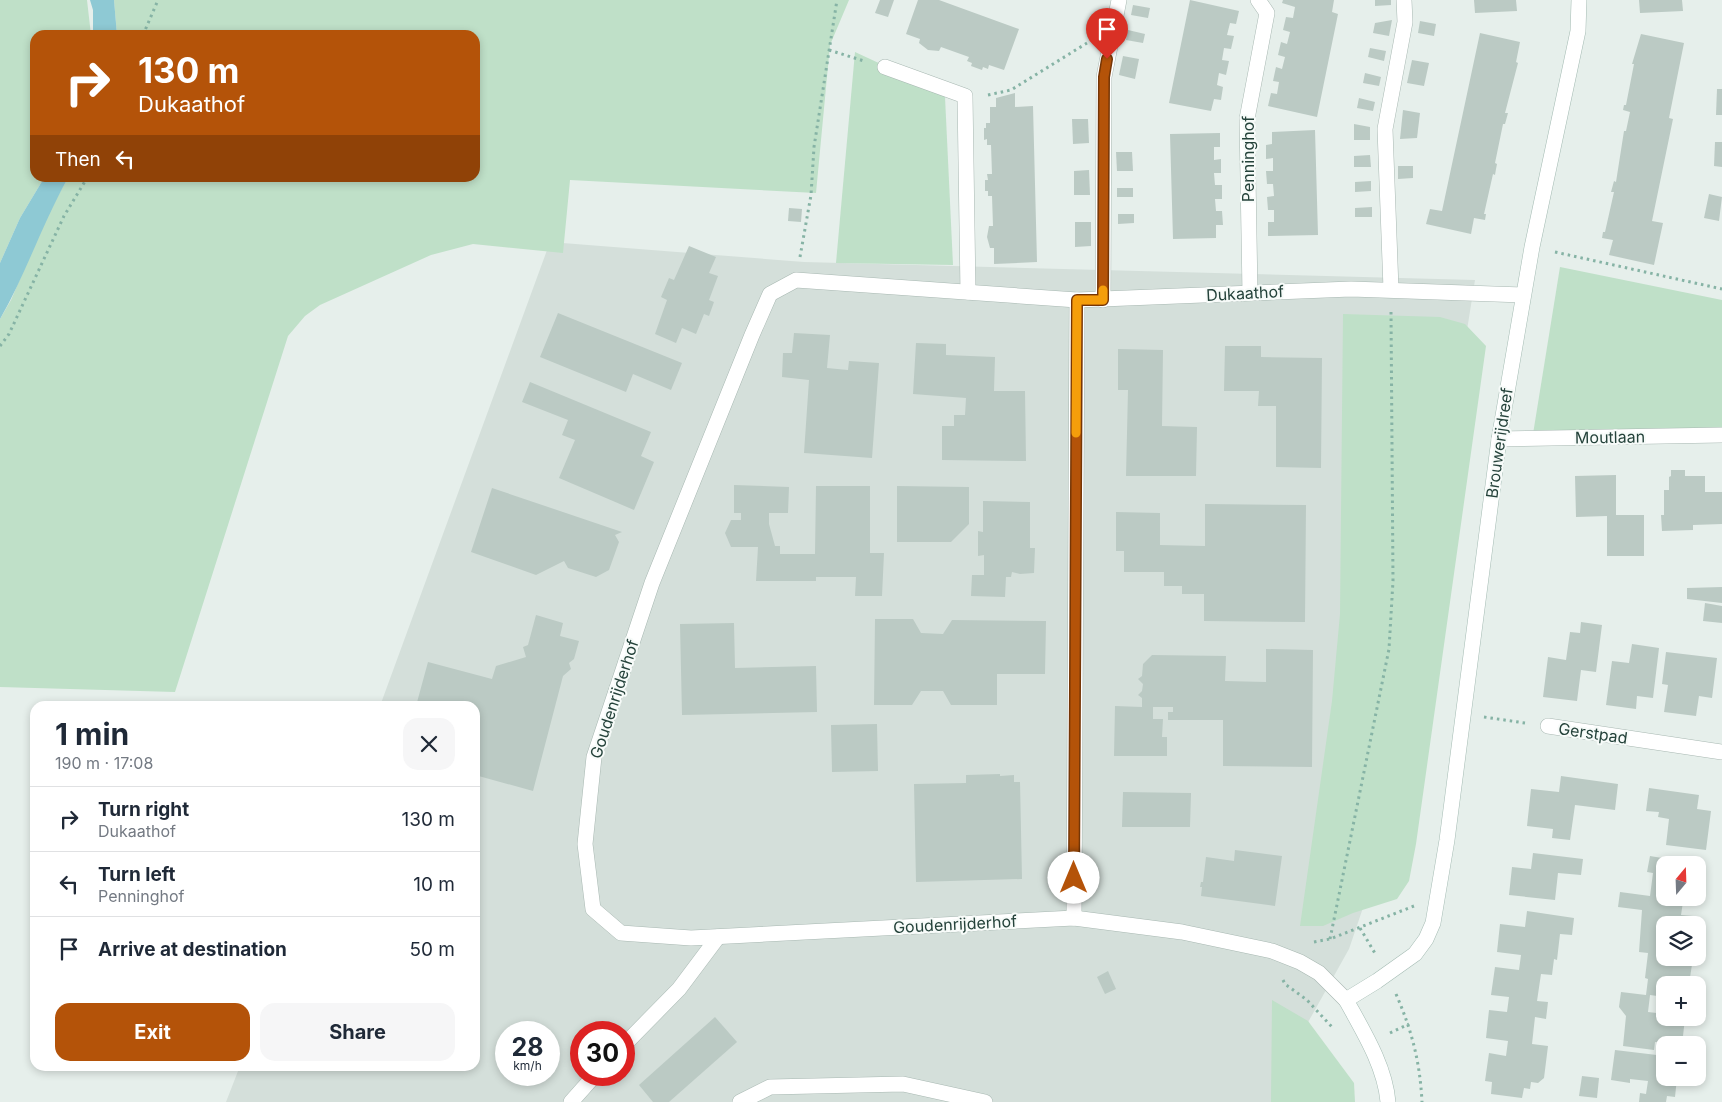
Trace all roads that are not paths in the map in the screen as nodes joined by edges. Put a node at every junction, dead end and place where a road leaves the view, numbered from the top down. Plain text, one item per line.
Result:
1 (1119, 0) edge
2 (1258, 0) edge
3 (1404, 0) edge
4 (1579, 0) edge
5 (885, 67) road end
6 (796, 280) joint
7 (1391, 289) junction
8 (968, 292) junction
9 (1250, 293) junction
10 (1523, 295) junction
11 (1077, 300) junction
12 (1103, 300) junction
13 (1722, 434) edge
14 (1498, 439) junction
15 (1548, 726) road end
16 (1722, 752) edge
17 (1074, 918) junction
18 (718, 937) junction
19 (1346, 1000) junction
20 (635, 1034) edge
21 (585, 1086) edge
22 (570, 1102) edge
23 (740, 1102) edge
24 (984, 1102) edge
25 (1388, 1102) edge

1 - 12 street
2 - 9 street, Penninghof
3 - 7 street
4 - 10 street, Brouwerijdreef
5 - 8 street
6 - 8 street, Dukaathof
6 - 18 street, Goudenrijderhof
7 - 9 street, Dukaathof
7 - 10 street, Dukaathof
8 - 11 street, Dukaathof
9 - 12 street, Dukaathof
10 - 14 street, Brouwerijdreef
11 - 12 street, Dukaathof
11 - 17 street
13 - 14 street, Moutlaan
14 - 19 street, Brouwerijdreef
15 - 16 street, Gerstpad
17 - 18 street, Goudenrijderhof
17 - 19 street, Goudenrijderhof
18 - 20 street
19 - 25 street
21 - 22 street
23 - 24 street

